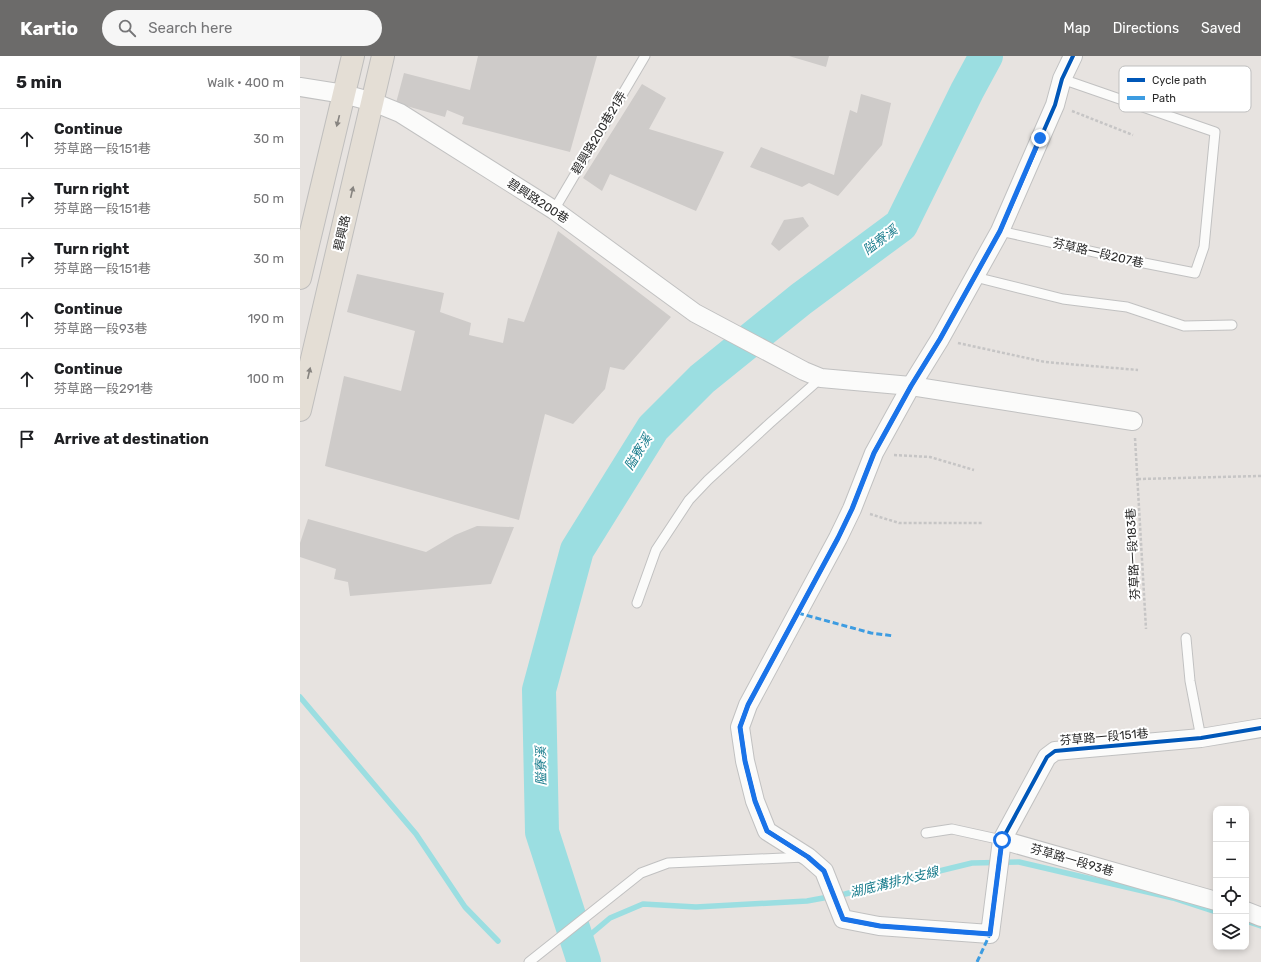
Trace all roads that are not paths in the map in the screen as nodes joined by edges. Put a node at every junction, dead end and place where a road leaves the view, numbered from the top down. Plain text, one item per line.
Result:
1 (353, 56) edge
2 (383, 56) edge
3 (645, 56) edge
4 (1073, 56) edge
5 (1062, 79) junction
6 (300, 87) edge
7 (344, 94) junction
8 (1119, 99) edge
9 (373, 102) junction
10 (1157, 112) edge
11 (554, 210) junction
12 (1000, 231) junction
13 (974, 277) junction
14 (300, 278) edge
15 (1232, 324) dead end
16 (821, 378) junction
17 (911, 386) junction
18 (300, 410) edge
19 (1133, 421) road end
20 (637, 603) dead end
21 (1186, 638) dead end
22 (1261, 728) edge
23 (1202, 738) junction
24 (926, 833) dead end
25 (1002, 840) junction
26 (808, 857) junction
27 (1213, 900) edge
28 (1249, 912) edge
29 (1261, 917) edge
30 (529, 962) edge

1 - 7 main road
2 - 9 main road, 碧興路
3 - 11 lane, 碧興路200巷21弄
4 - 5 street
5 - 8 lane, 芬草路一段207巷
5 - 12 street
6 - 7 street, 碧興路200巷
7 - 9 street, 碧興路200巷
7 -> 14 main road
9 - 11 street, 碧興路200巷
18 -> 9 main road, 碧興路
10 - 12 lane, 芬草路一段207巷
11 - 16 street, 碧興路200巷
12 - 13 street
13 - 15 lane
13 - 17 street
16 - 17 street, 碧興路200巷
16 - 20 lane
17 - 19 street, 碧興路200巷
17 - 26 street
21 - 23 lane
22 - 23 street, 芬草路一段151巷
23 - 25 street, 芬草路一段151巷
24 - 25 lane, 芬草路一段93巷
25 - 26 street, 芬草路一段151巷
25 - 27 street, 芬草路一段93巷
26 - 30 lane
28 - 29 street

